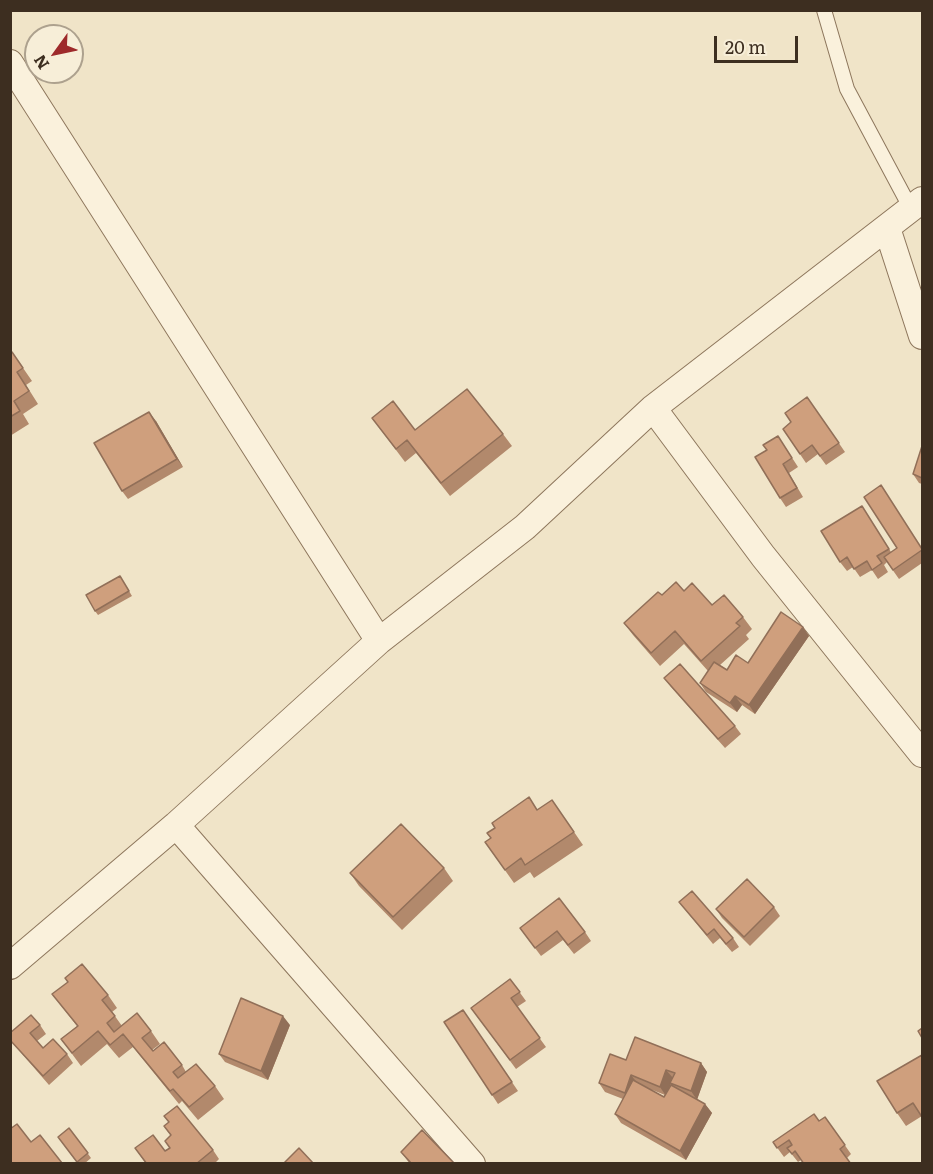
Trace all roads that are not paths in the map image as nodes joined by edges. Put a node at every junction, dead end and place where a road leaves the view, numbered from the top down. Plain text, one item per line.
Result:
1 (824, 10) edge
2 (10, 63) edge
3 (917, 204) edge
4 (887, 228) junction
5 (922, 336) edge
6 (653, 408) junction
7 (379, 641) junction
8 (922, 754) edge
9 (176, 825) junction
10 (10, 966) edge
11 (472, 1164) edge

1 - 3 lane
2 - 7 street
3 - 4 street
4 - 5 street
4 - 6 street
6 - 7 street
6 - 8 street
7 - 9 street
9 - 10 street
9 - 11 street

